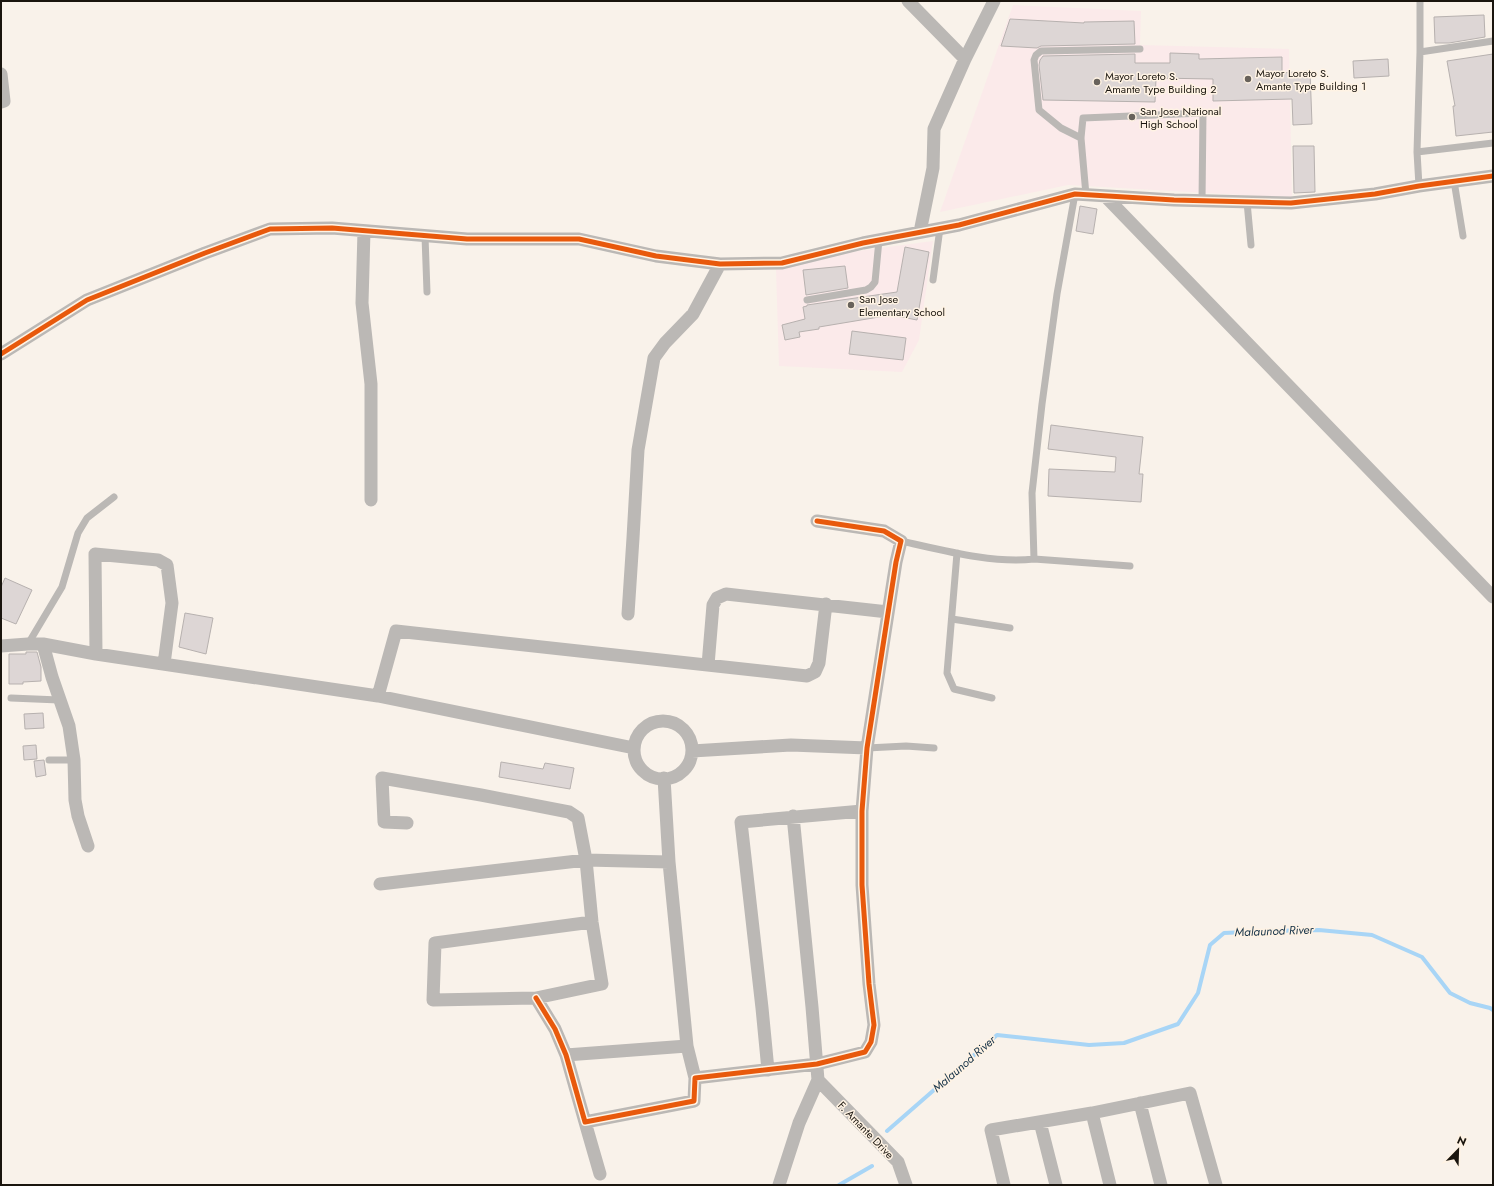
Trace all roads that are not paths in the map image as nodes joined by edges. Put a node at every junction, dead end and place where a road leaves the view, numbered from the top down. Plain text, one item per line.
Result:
1 (908, 1) edge
2 (994, 1) edge
3 (1420, 1) edge
4 (1493, 41) edge
5 (1140, 49) dead end
6 (1420, 52) junction
7 (965, 59) junction
8 (1, 74) edge
9 (1, 102) edge
10 (1081, 138) junction
11 (1493, 143) edge
12 (1416, 152) junction
13 (1493, 176) edge
14 (1454, 181) junction
15 (1419, 186) junction
16 (1080, 195) junction
17 (1105, 196) junction
18 (1202, 201) junction
19 (1247, 202) junction
20 (940, 228) junction
21 (364, 231) junction
22 (920, 232) junction
23 (426, 236) junction
24 (1463, 236) dead end
25 (879, 240) junction
26 (1251, 245) dead end
27 (720, 264) junction
28 (933, 280) dead end
29 (427, 292) dead end
30 (807, 300) dead end
31 (1, 354) edge
32 (114, 497) dead end
33 (371, 500) dead end
34 (817, 521) dead end
35 (901, 541) junction
36 (957, 553) junction
37 (1034, 559) junction
38 (1130, 566) dead end
39 (1493, 597) edge
40 (826, 604) junction
41 (888, 612) junction
42 (628, 614) dead end
43 (952, 619) junction
44 (1010, 628) dead end
45 (28, 644) junction
46 (43, 644) junction
47 (1, 646) edge
48 (96, 654) junction
49 (164, 664) junction
50 (708, 665) junction
51 (378, 696) junction
52 (11, 698) dead end
53 (992, 698) dead end
54 (59, 700) junction
55 (634, 748) junction
56 (867, 748) junction
57 (934, 748) dead end
58 (692, 751) junction
59 (49, 760) dead end
60 (74, 760) junction
61 (664, 778) junction
62 (862, 811) junction
63 (793, 816) junction
64 (407, 823) dead end
65 (88, 846) dead end
66 (586, 860) junction
67 (669, 862) junction
68 (380, 884) dead end
69 (592, 922) junction
70 (536, 998) junction
71 (687, 1046) junction
72 (566, 1055) junction
73 (817, 1064) junction
74 (768, 1070) junction
75 (695, 1078) junction
76 (818, 1080) junction
77 (1140, 1103) junction
78 (1092, 1113) junction
79 (585, 1122) junction
80 (1040, 1122) junction
81 (600, 1174) dead end
82 (778, 1185) edge
83 (906, 1185) edge
84 (1004, 1185) edge
85 (1056, 1185) edge
86 (1110, 1185) edge
87 (1161, 1185) edge
88 (1216, 1185) edge

1 - 7 street
2 - 7 street
3 - 6 lane
4 - 6 lane
5 - 10 lane
6 - 12 lane
7 - 22 street
8 - 9 street
10 - 16 lane
10 - 18 lane
11 - 12 lane
12 - 15 lane
13 - 14 street
14 - 15 street
14 - 24 lane
15 - 19 street
16 - 17 street
16 - 20 street
16 - 37 lane
17 - 18 street
17 - 39 street
18 - 19 street
19 - 26 lane
20 - 22 street
20 - 28 lane
21 - 23 street
21 - 31 street
21 - 33 street
22 - 25 street
23 - 27 street
23 - 29 lane
25 - 27 street
25 - 30 lane
27 - 42 street
32 - 45 lane
34 - 35 street
35 - 36 lane
35 - 41 street
36 - 37 lane
36 - 43 lane
37 - 38 lane
40 - 41 street
40 - 50 street
40 - 50 street
41 - 56 street
43 - 44 lane
43 - 53 lane
45 - 46 street
45 - 47 street
46 - 48 street
46 - 54 street
48 - 49 street
48 - 49 street
49 - 51 street
50 - 51 street
51 - 55 street
52 - 54 lane
54 - 60 street
55 - 58 street
55 - 61 street
56 - 57 lane
56 - 58 street
56 - 62 street
58 - 61 street
59 - 60 lane
60 - 65 street
61 - 67 street
62 - 63 street
62 - 73 street
63 - 73 street
63 - 74 street
64 - 66 street
66 - 67 street
66 - 68 street
66 - 69 street
67 - 71 street
69 - 70 street
69 - 70 street
70 - 72 street
71 - 72 street
71 - 75 street
72 - 79 street
73 - 74 street
73 - 76 street
74 - 75 street
75 - 79 street
76 - 82 street
76 - 83 street, F. Amante Drive
77 - 78 street
77 - 87 street
77 - 88 street
78 - 80 street
78 - 86 street
79 - 81 street
80 - 84 street
80 - 85 street

